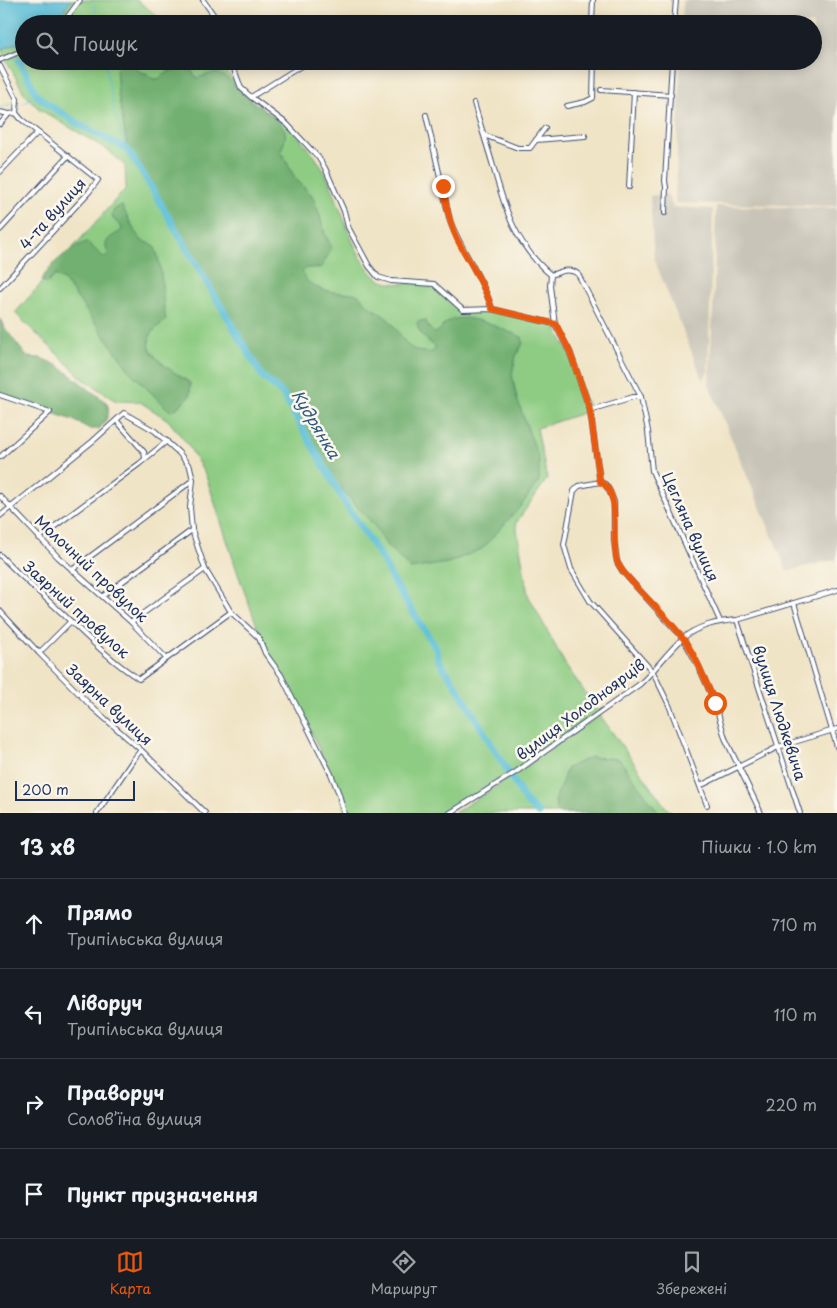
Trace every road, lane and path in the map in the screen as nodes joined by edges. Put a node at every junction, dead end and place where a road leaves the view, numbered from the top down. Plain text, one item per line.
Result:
1 (80, 0) edge
2 (203, 0) edge
3 (593, 0) edge
4 (676, 0) edge
5 (69, 15) edge
6 (214, 15) edge
7 (592, 15) edge
8 (675, 15) edge
9 (15, 54) edge
10 (0, 60) edge
11 (0, 66) edge
12 (234, 70) edge
13 (296, 70) edge
14 (594, 70) edge
15 (672, 70) edge
16 (601, 90) dead end
17 (634, 92) junction
18 (671, 95) junction
19 (251, 98) junction
20 (474, 103) dead end
21 (567, 106) dead end
22 (0, 112) edge
23 (16, 113) junction
24 (9, 114) junction
25 (426, 115) dead end
26 (0, 124) edge
27 (545, 128) dead end
28 (37, 133) junction
29 (484, 135) junction
30 (585, 136) dead end
31 (536, 140) junction
32 (68, 156) junction
33 (0, 172) edge
34 (629, 187) dead end
35 (665, 213) dead end
36 (0, 230) edge
37 (550, 275) junction
38 (0, 288) edge
39 (492, 309) junction
40 (556, 324) junction
41 (642, 397) junction
42 (1, 398) edge
43 (590, 410) junction
44 (117, 420) junction
45 (167, 441) junction
46 (0, 458) edge
47 (144, 459) junction
48 (193, 480) junction
49 (600, 482) junction
50 (0, 496) edge
51 (10, 507) junction
52 (0, 516) edge
53 (192, 530) junction
54 (39, 538) junction
55 (0, 555) edge
56 (72, 570) junction
57 (205, 570) junction
58 (837, 590) edge
59 (103, 596) junction
60 (794, 603) junction
61 (0, 611) edge
62 (231, 612) junction
63 (737, 620) junction
64 (720, 621) junction
65 (70, 622) junction
66 (131, 622) junction
67 (683, 638) junction
68 (39, 654) junction
69 (166, 658) junction
70 (653, 672) junction
71 (835, 730) edge
72 (778, 747) junction
73 (837, 747) edge
74 (142, 750) junction
75 (738, 767) junction
76 (700, 786) junction
77 (707, 805) dead end
78 (97, 813) edge
79 (205, 813) edge
80 (344, 813) edge
81 (450, 813) edge
82 (761, 813) edge
83 (800, 813) edge

1 - 5 street
2 - 6 street
3 - 7 street
4 - 8 street
9 - 10 street
11 - 23 street
12 - 19 street
13 - 19 street
14 - 21 street
15 - 18 street
16 - 17 street
17 - 18 street
17 - 34 street
18 - 35 street
19 - 39 street
20 - 29 street
22 - 24 street
23 - 24 street
23 - 28 street
24 - 26 street
25 - 39 street
27 - 31 street
28 - 32 street
28 - 33 street
29 - 31 street
29 - 37 street
30 - 31 street
32 - 36 street
32 - 38 street, 4-та вулиця
37 - 40 street
37 - 41 street, Цегляна вулиця
39 - 40 street
40 - 43 street
41 - 43 street
41 - 64 street, Цегляна вулиця
42 - 46 street
43 - 49 street
44 - 45 street
44 - 47 street
44 - 51 street
45 - 47 street
45 - 48 street
47 - 54 street
48 - 53 street
48 - 56 street
49 - 67 street
49 - 70 street
50 - 51 street, Молочний провулок
51 - 52 street
51 - 54 street, Молочний провулок
53 - 57 street
53 - 59 street
54 - 56 street, Молочний провулок
55 - 65 street, Заярний провулок
56 - 59 street, Молочний провулок
57 - 62 street
57 - 66 street
58 - 60 street, вулиця Холодноярців
59 - 66 street, Молочний провулок
60 - 63 street, вулиця Холодноярців
60 - 71 street
61 - 68 street, Заярна вулиця
62 - 69 street
62 - 80 street
63 - 64 street, вулиця Холодноярців
63 - 72 street, вулиця Людкевича
64 - 67 street, вулиця Холодноярців
65 - 68 street
65 - 69 street, Заярний провулок
66 - 69 street, Молочний провулок
67 - 70 street, вулиця Холодноярців
67 - 75 street
68 - 74 street, Заярна вулиця
70 - 76 street
70 - 81 street, вулиця Холодноярців
71 - 72 street
71 - 73 street
72 - 75 street
72 - 83 street, вулиця Людкевича
74 - 78 street
74 - 79 street, Заярна вулиця
75 - 76 street
75 - 82 street
76 - 77 street

